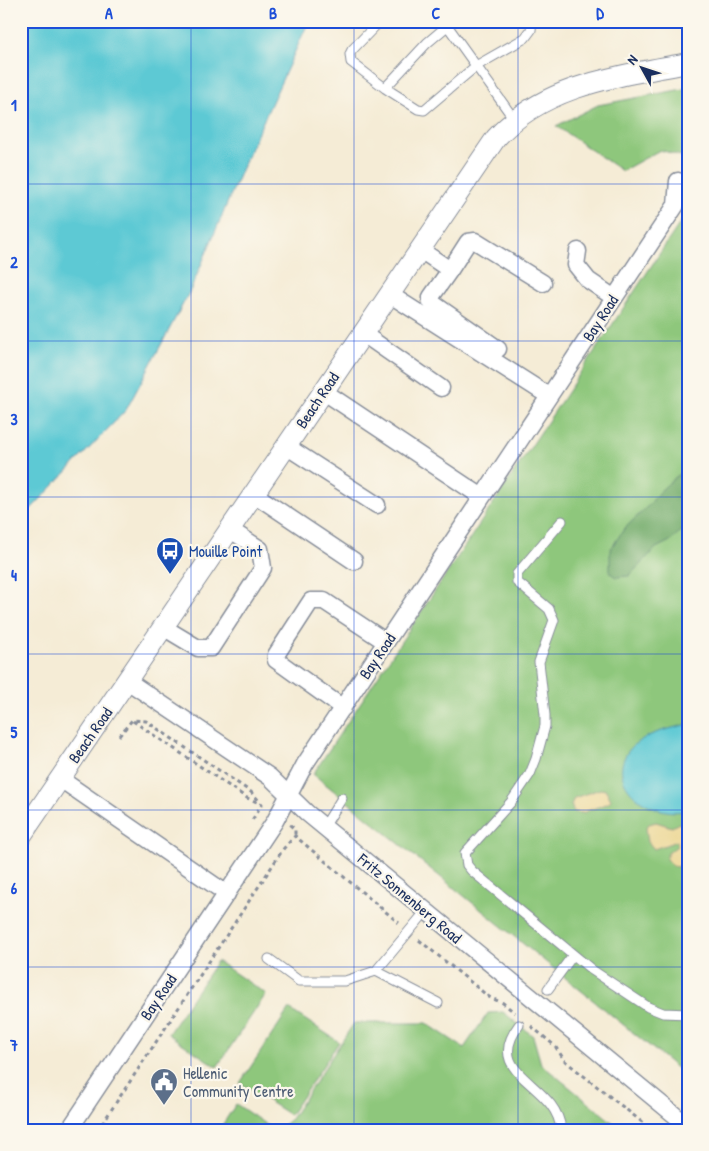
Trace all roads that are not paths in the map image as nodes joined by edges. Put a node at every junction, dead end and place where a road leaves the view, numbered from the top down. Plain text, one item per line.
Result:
1 (380, 21) edge
2 (532, 21) edge
3 (448, 23) edge
4 (688, 64) edge
5 (476, 66) junction
6 (385, 88) junction
7 (514, 120) junction
8 (678, 181) dead end
9 (418, 249) junction
10 (578, 251) dead end
11 (450, 270) junction
12 (543, 283) dead end
13 (389, 294) junction
14 (613, 297) junction
15 (362, 333) junction
16 (498, 349) dead end
17 (441, 388) dead end
18 (323, 391) junction
19 (549, 396) junction
20 (286, 446) junction
21 (254, 494) junction
22 (482, 497) junction
23 (377, 505) dead end
24 (562, 521) dead end
25 (229, 529) junction
26 (354, 561) dead end
27 (163, 626) junction
28 (386, 642) junction
29 (126, 680) junction
30 (343, 708) junction
31 (60, 778) junction
32 (289, 796) junction
33 (342, 798) dead end
34 (324, 827) junction
35 (21, 836) edge
36 (227, 894) junction
37 (426, 911) junction
38 (573, 955) junction
39 (269, 959) dead end
40 (376, 971) junction
41 (548, 989) dead end
42 (438, 1002) dead end
43 (688, 1014) edge
44 (519, 1025) dead end
45 (688, 1126) edge
46 (69, 1130) edge
47 (561, 1130) edge

1 - 6 lane
2 - 5 lane
3 - 5 lane
3 - 6 lane
4 - 7 street, Beach Road
5 - 6 lane
5 - 7 lane
7 - 9 street, Beach Road
8 - 14 street, Bay Road
9 - 11 street
9 - 13 street, Beach Road
10 - 14 street
11 - 12 street
11 - 16 street
13 - 15 street, Beach Road
13 - 19 street
14 - 19 street, Bay Road
15 - 17 street
15 - 18 street, Beach Road
18 - 20 street, Beach Road
18 - 22 street
19 - 22 street, Bay Road
20 - 21 street, Beach Road
20 - 23 street
21 - 25 street, Beach Road
21 - 26 street
22 - 28 street, Bay Road
24 - 38 lane
25 - 27 street, Beach Road
25 - 27 street
27 - 29 street, Beach Road
28 - 30 street, Bay Road
28 - 30 street
29 - 31 street, Beach Road
29 - 32 street, Fritz Sonnenberg Road
30 - 32 street, Bay Road
31 - 35 street, Beach Road
31 - 36 street
32 - 34 street, Fritz Sonnenberg Road
32 - 36 street, Bay Road
33 - 34 lane
34 - 37 street, Fritz Sonnenberg Road
36 - 46 street, Bay Road
37 - 40 lane
37 - 45 street, Fritz Sonnenberg Road
38 - 41 lane
38 - 43 lane
39 - 40 lane
40 - 42 lane
44 - 47 lane

